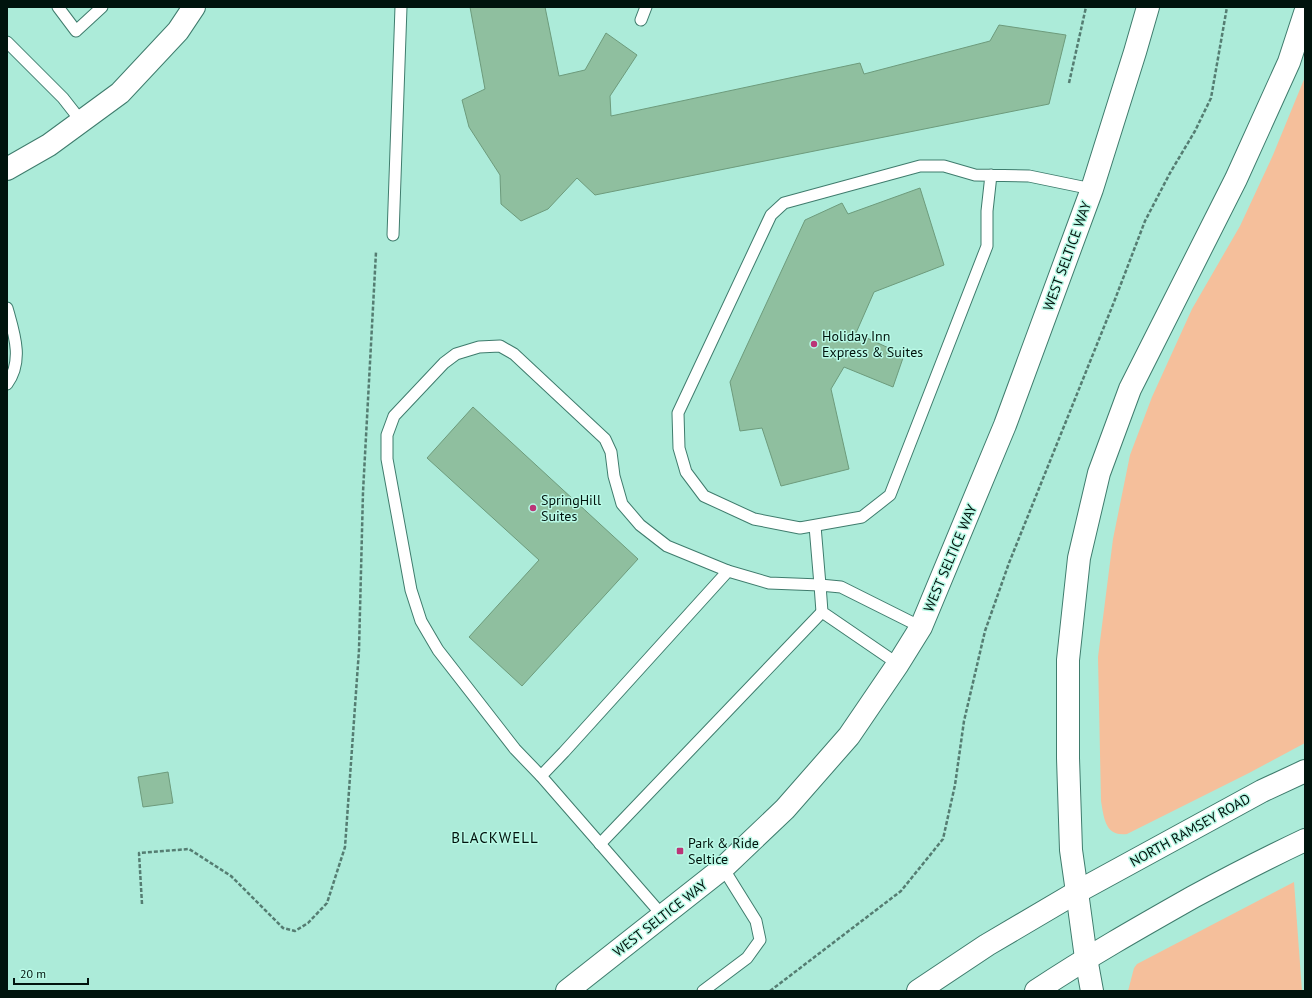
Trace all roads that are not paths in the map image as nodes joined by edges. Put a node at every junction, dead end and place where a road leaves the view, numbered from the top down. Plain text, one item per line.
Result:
1 (58, 7) edge
2 (102, 7) edge
3 (194, 7) edge
4 (401, 7) edge
5 (646, 7) edge
6 (1148, 7) edge
7 (1305, 13) edge
8 (641, 20) dead end
9 (7, 42) edge
10 (81, 121) junction
11 (7, 169) edge
12 (991, 175) junction
13 (1092, 188) junction
14 (393, 235) dead end
15 (7, 308) edge
16 (7, 384) edge
17 (815, 526) junction
18 (728, 571) junction
19 (820, 585) junction
20 (822, 612) junction
21 (921, 627) junction
22 (898, 664) junction
23 (1305, 771) edge
24 (540, 776) junction
25 (1305, 840) edge
26 (600, 844) junction
27 (723, 868) junction
28 (1077, 892) junction
29 (663, 916) junction
30 (1086, 958) junction
31 (567, 991) edge
32 (703, 991) edge
33 (918, 991) edge
34 (1036, 991) edge
35 (1092, 991) edge

1 - 2 lane
3 - 10 main road
4 - 14 lane
5 - 8 lane
6 - 13 main road, WEST SELTICE WAY
7 - 28 main road
9 - 10 lane
10 - 11 main road
12 - 13 lane
12 - 17 lane
12 - 17 lane
13 - 21 main road, WEST SELTICE WAY
15 - 16 lane
17 - 19 lane
18 - 19 lane
18 - 24 lane
18 - 24 lane
19 - 20 lane
19 - 21 lane
20 - 22 lane
20 - 26 lane
21 - 22 main road, WEST SELTICE WAY
22 - 27 main road, WEST SELTICE WAY
23 - 28 main road, NORTH RAMSEY ROAD
24 - 26 lane
25 - 30 main road
26 - 29 lane
27 - 29 main road, WEST SELTICE WAY
27 - 32 lane
28 - 30 main road
28 - 33 main road, NORTH RAMSEY ROAD
29 - 31 main road, WEST SELTICE WAY
30 - 34 main road
30 - 35 main road

